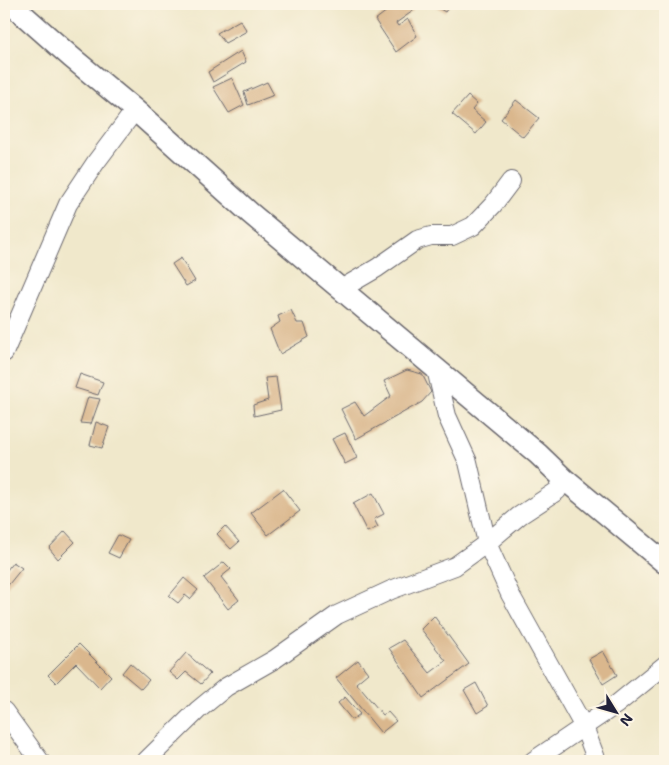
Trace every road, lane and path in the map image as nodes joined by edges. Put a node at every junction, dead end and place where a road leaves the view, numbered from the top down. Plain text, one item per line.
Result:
1 (10, 4) edge
2 (135, 110) junction
3 (512, 181) dead end
4 (341, 289) junction
5 (4, 353) edge
6 (436, 369) junction
7 (564, 479) junction
8 (487, 543) junction
9 (665, 563) edge
10 (665, 665) edge
11 (4, 710) edge
12 (584, 727) junction
13 (40, 761) edge
14 (146, 761) edge
15 (533, 761) edge
16 (597, 761) edge

1 - 2 street
2 - 4 street
2 - 5 street
3 - 4 street
4 - 6 street
6 - 7 street
6 - 8 street
7 - 8 street
7 - 9 street
8 - 12 street
8 - 14 street
10 - 12 street
11 - 13 street
12 - 15 street
12 - 16 street

